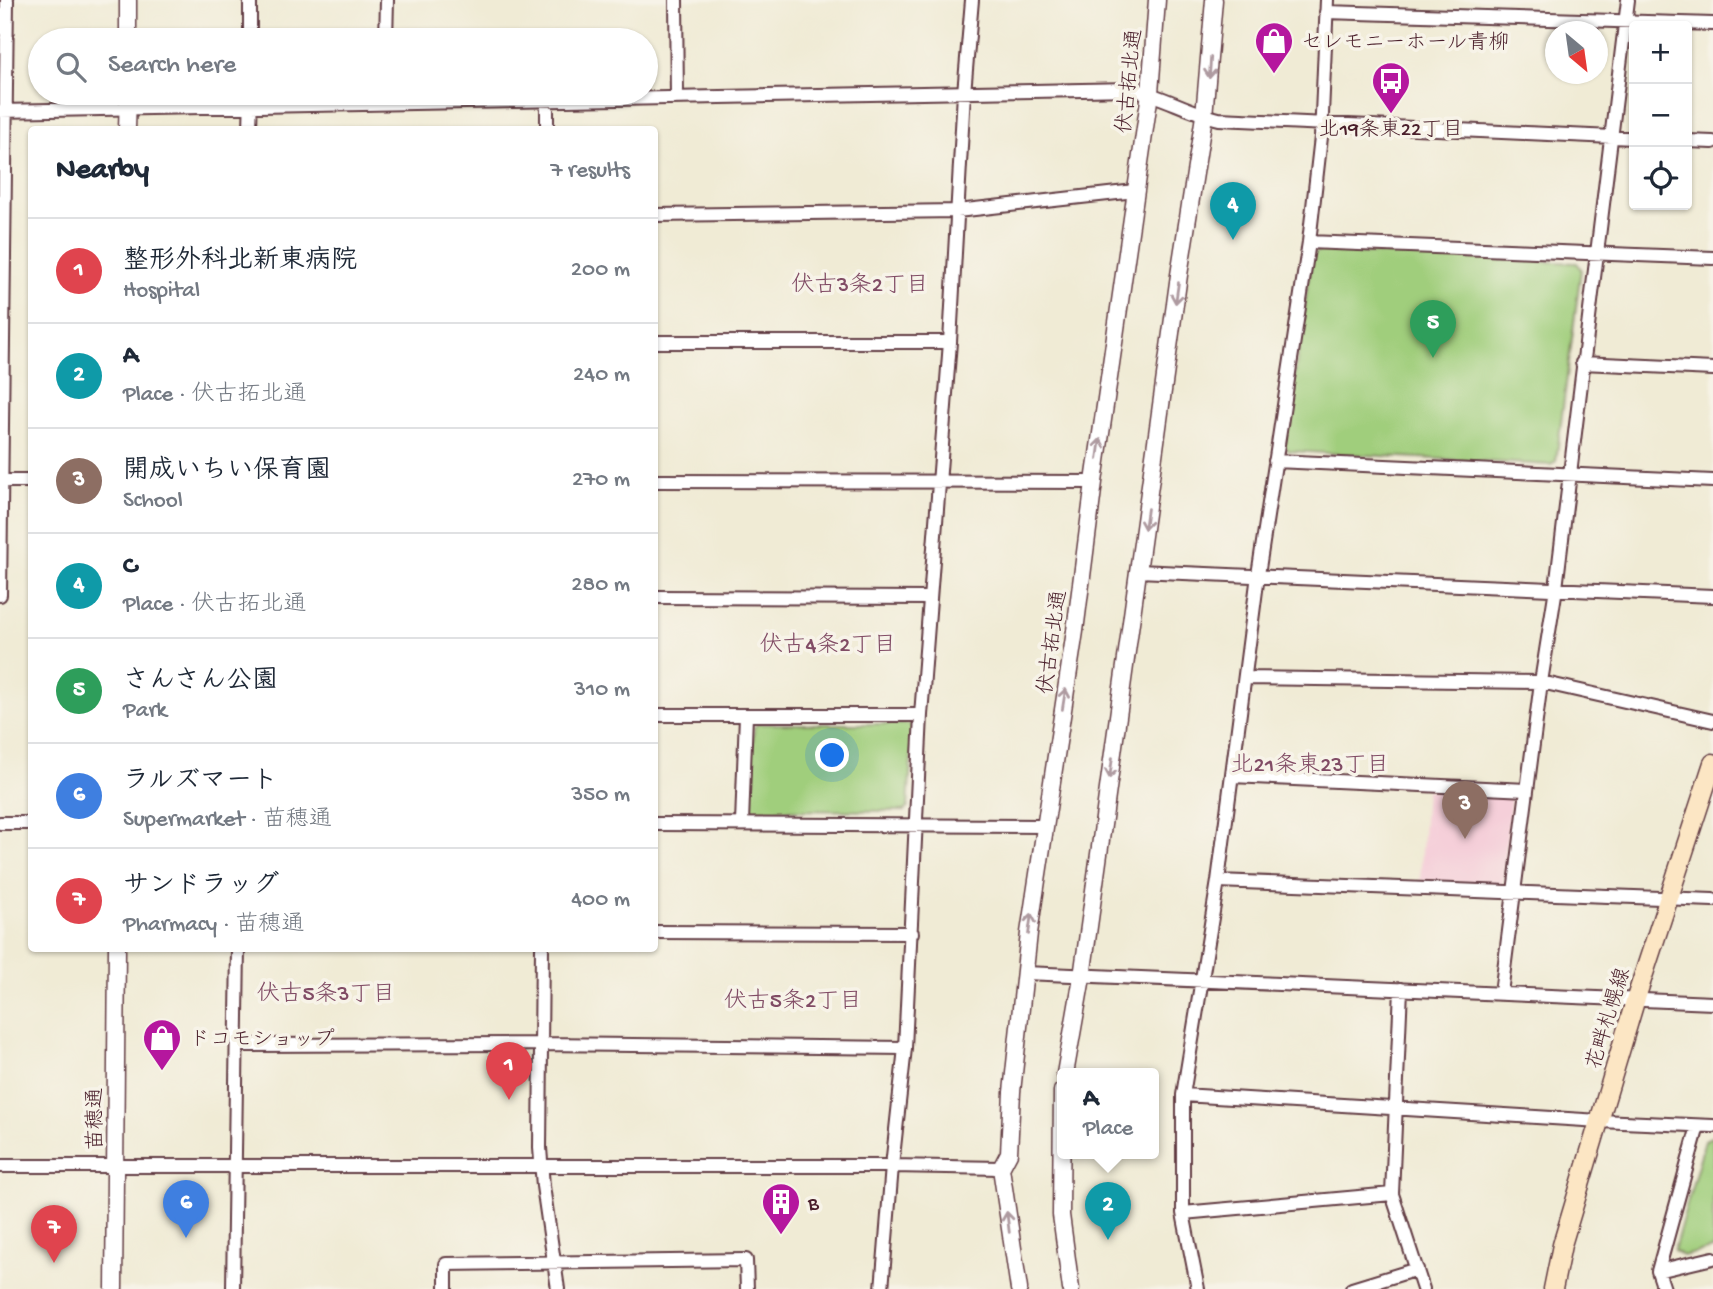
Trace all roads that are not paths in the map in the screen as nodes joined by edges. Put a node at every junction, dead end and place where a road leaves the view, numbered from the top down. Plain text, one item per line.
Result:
1 (7, 0) edge
2 (128, 0) edge
3 (250, 0) edge
4 (387, 0) edge
5 (676, 0) edge
6 (972, 0) edge
7 (1157, 0) edge
8 (1214, 0) edge
9 (1628, 0) edge
10 (1327, 6) edge
11 (1626, 21) junction
12 (1713, 24) edge
13 (128, 28) edge
14 (250, 28) edge
15 (386, 28) edge
16 (964, 93) junction
17 (1150, 93) junction
18 (658, 98) edge
19 (677, 98) junction
20 (77, 105) edge
21 (127, 105) edge
22 (251, 105) edge
23 (547, 105) edge
24 (3, 111) edge
25 (1204, 116) junction
26 (1321, 123) junction
27 (127, 126) edge
28 (250, 126) edge
29 (547, 126) edge
30 (1612, 137) junction
31 (1629, 138) edge
32 (1692, 141) edge
33 (1713, 142) edge
34 (1135, 191) junction
35 (957, 211) junction
36 (658, 215) edge
37 (1309, 242) junction
38 (1598, 253) junction
39 (1713, 258) edge
40 (658, 342) edge
41 (950, 342) junction
42 (1582, 363) junction
43 (1713, 369) edge
44 (1275, 461) junction
45 (1569, 475) junction
46 (0, 481) edge
47 (28, 481) edge
48 (658, 481) edge
49 (1713, 481) edge
50 (938, 482) junction
51 (1094, 482) junction
52 (1139, 571) junction
53 (1258, 575) junction
54 (1556, 588) junction
55 (0, 595) edge
56 (1713, 596) edge
57 (658, 597) edge
58 (930, 598) junction
59 (1245, 678) junction
60 (1541, 682) junction
61 (658, 715) edge
62 (746, 715) junction
63 (921, 715) junction
64 (1713, 721) edge
65 (1712, 768) edge
66 (1232, 776) junction
67 (1527, 790) junction
68 (0, 823) edge
69 (28, 823) edge
70 (658, 824) edge
71 (741, 824) junction
72 (915, 825) junction
73 (1044, 826) junction
74 (1218, 881) junction
75 (1515, 891) junction
76 (1671, 897) junction
77 (1713, 900) edge
78 (658, 932) edge
79 (912, 933) junction
80 (117, 952) edge
81 (238, 952) edge
82 (541, 952) edge
83 (1025, 973) junction
84 (1082, 977) junction
85 (1202, 979) junction
86 (1401, 989) junction
87 (1501, 993) junction
88 (1636, 998) junction
89 (1713, 1003) edge
90 (541, 1044) junction
91 (237, 1045) junction
92 (905, 1048) junction
93 (1066, 1068) edge
94 (1183, 1096) junction
95 (1395, 1109) junction
96 (1600, 1121) junction
97 (1698, 1126) junction
98 (1713, 1126) edge
99 (1061, 1159) edge
100 (0, 1166) edge
101 (116, 1166) junction
102 (234, 1166) junction
103 (542, 1166) junction
104 (892, 1166) junction
105 (1001, 1168) junction
106 (1392, 1194) junction
107 (1183, 1213) junction
108 (1713, 1258) edge
109 (554, 1261) junction
110 (1417, 1269) junction
111 (1658, 1271) junction
112 (114, 1289) edge
113 (233, 1289) edge
114 (446, 1289) edge
115 (558, 1289) edge
116 (747, 1289) edge
117 (882, 1289) edge
118 (1019, 1289) edge
119 (1071, 1289) edge
120 (1198, 1289) edge
121 (1352, 1289) edge
122 (1423, 1289) edge
123 (1553, 1289) edge
124 (1664, 1289) edge

1 - 24 street
2 - 13 street
3 - 14 street
4 - 15 street
5 - 19 street
6 - 16 street
7 - 17 street, 伏古拓北通
8 -> 25 street
9 - 11 street
10 - 11 street
10 - 26 street
11 - 12 street
11 - 30 street
16 - 17 street
16 - 19 street
16 - 35 street
17 - 25 street
17 - 34 street, 伏古拓北通
18 - 19 street
20 - 24 street
21 - 27 street
22 - 28 street
23 - 29 street
24 - 46 street
25 - 26 street
25 -> 52 street
26 - 30 street
26 - 37 street
30 - 31 street
30 - 38 street
32 - 33 street
34 - 35 street
51 -> 34 street, 伏古拓北通
35 - 36 street
35 - 41 street
37 - 38 street
37 - 44 street
38 - 39 street
38 - 42 street
40 - 41 street
41 - 50 street
42 - 43 street
42 - 45 street
44 - 45 street
44 - 53 street
45 - 49 street
45 - 54 street
46 - 47 street
46 - 55 street
48 - 50 street
50 - 51 street
50 - 58 street
73 -> 51 street, 伏古拓北通
52 - 53 street
52 -> 84 street
53 - 54 street
53 - 59 street
54 - 56 street
54 - 60 street
57 - 58 street
58 - 63 street
59 - 60 street
59 - 66 street
60 - 64 street
60 - 67 street
61 - 62 street
62 - 63 street
62 - 71 street
63 - 72 street
65 - 76 main road, 花畔札幌線
66 - 67 street
66 - 74 street
67 - 75 street
68 - 69 street
70 - 71 street
71 - 72 street
72 - 73 street
72 - 79 street
83 -> 73 street, 伏古拓北通
74 - 75 street
74 - 85 street
75 - 76 street
75 - 87 street
76 - 77 street
76 - 88 main road, 花畔札幌線
78 - 79 street
79 - 92 street
80 - 101 street, 苗穂通
81 - 91 street
82 - 90 street
83 - 84 street
83 - 105 street, 伏古拓北通
84 - 85 street
84 - 93 street
85 - 86 street
85 - 94 street
86 - 87 street
86 - 95 street
87 - 88 street
88 - 89 street
88 - 96 main road, 花畔札幌線
90 - 91 street
90 - 92 street
90 - 103 street
91 - 102 street
92 - 104 street
94 - 95 street
94 - 107 street
95 - 96 street
95 - 106 street
96 - 97 street
96 - 123 main road, 花畔札幌線
97 - 98 street
97 - 111 street
99 - 119 street
100 - 101 street
101 - 102 street
101 - 112 street, 苗穂通
102 - 103 street
102 - 113 street
103 - 104 street
103 - 109 street
104 - 105 street
104 - 117 street
118 -> 105 street, 伏古拓北通
106 - 107 street
106 - 110 street
107 - 120 street
108 - 111 street
109 - 114 street
109 - 115 street
109 - 116 street
110 - 121 street
110 - 122 street
111 - 124 street

